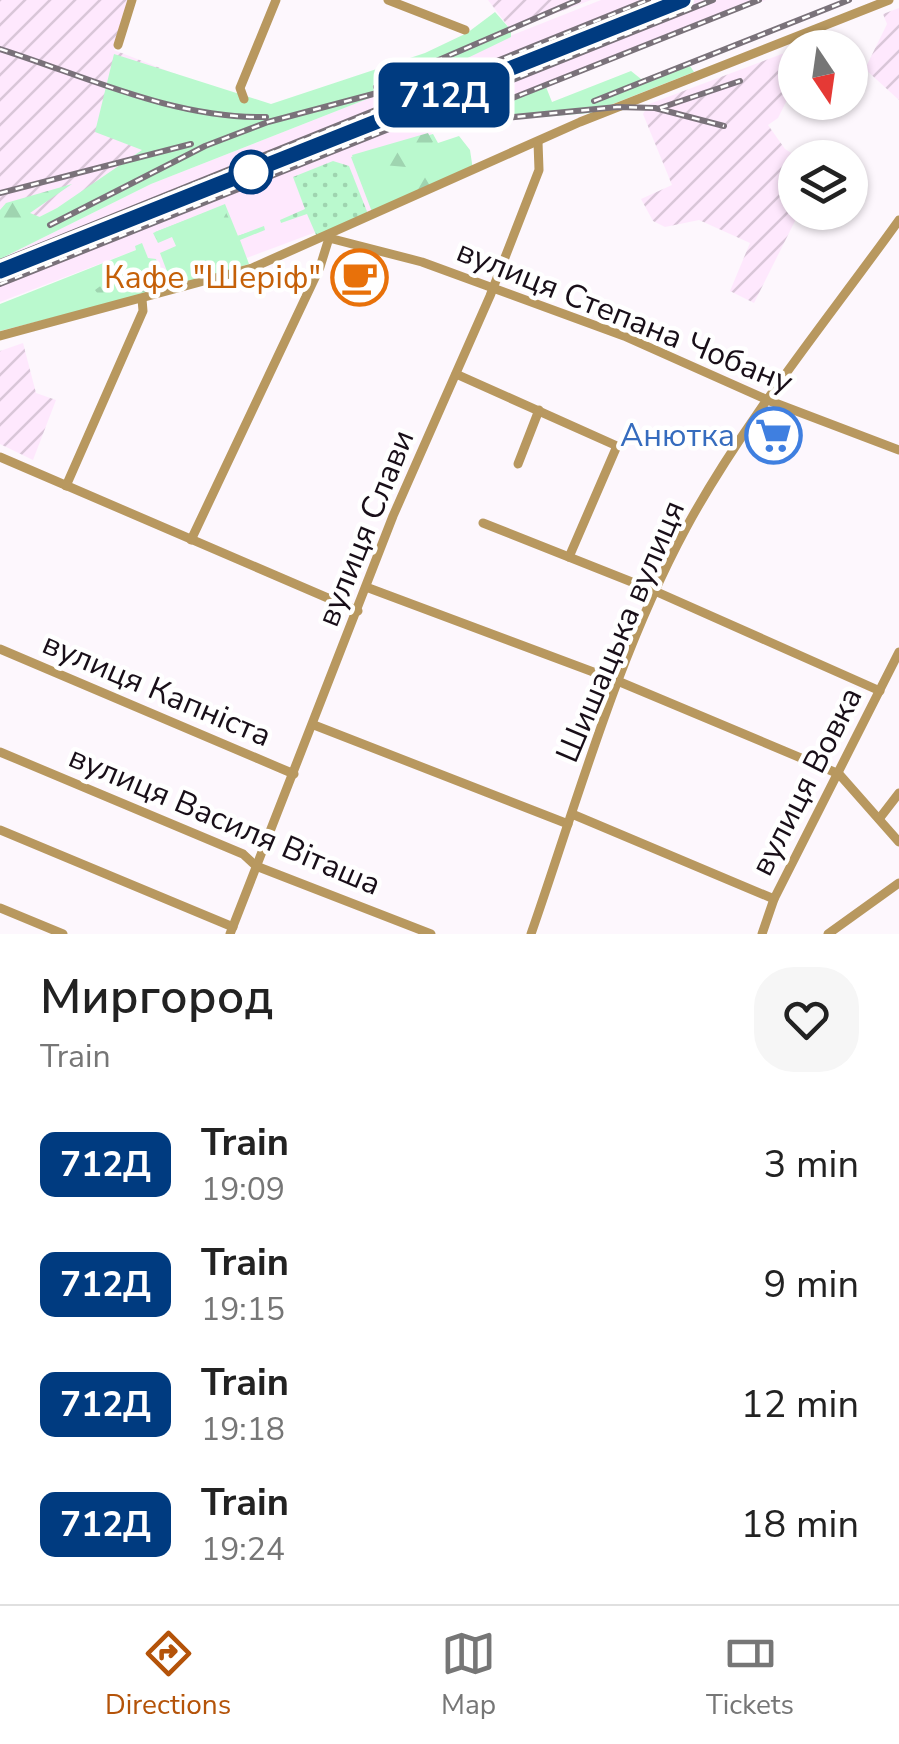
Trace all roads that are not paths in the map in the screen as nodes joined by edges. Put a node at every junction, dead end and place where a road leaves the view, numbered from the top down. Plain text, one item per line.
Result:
1 (132, 0) edge
2 (276, 0) edge
3 (388, 0) edge
4 (889, 0) edge
5 (464, 30) dead end
6 (118, 45) dead end
7 (244, 98) dead end
8 (538, 142) junction
9 (899, 220) edge
10 (328, 238) junction
11 (493, 288) junction
12 (142, 300) junction
13 (0, 336) edge
14 (456, 374) junction
15 (770, 401) junction
16 (539, 410) junction
17 (899, 436) edge
18 (895, 448) edge
19 (0, 458) edge
20 (518, 464) dead end
21 (66, 486) junction
22 (484, 523) dead end
23 (192, 540) junction
24 (569, 557) junction
25 (366, 587) junction
26 (657, 592) junction
27 (358, 610) junction
28 (0, 649) edge
29 (899, 652) edge
30 (620, 682) junction
31 (880, 691) junction
32 (314, 726) junction
33 (0, 752) edge
34 (294, 774) junction
35 (838, 774) junction
36 (899, 793) edge
37 (878, 818) junction
38 (570, 819) junction
39 (0, 830) edge
40 (899, 842) edge
41 (256, 866) junction
42 (899, 883) edge
43 (774, 898) junction
44 (0, 908) edge
45 (232, 931) edge
46 (63, 934) edge
47 (431, 934) edge
48 (530, 934) edge
49 (762, 934) edge
50 (828, 934) edge

1 - 6 street
2 - 7 street
3 - 5 street
4 - 8 street
8 - 10 street
8 - 11 street, вулиця Слави
9 - 15 street, Шишацька вулиця
10 - 11 street, вулиця Степана Чобану
10 - 12 street
10 - 23 street
11 - 14 street, вулиця Слави
11 - 15 street, вулиця Степана Чобану
12 - 13 street
12 - 21 street
14 - 16 street
14 - 25 street, вулиця Слави
15 - 18 street, вулиця Степана Чобану
15 - 26 street, Шишацька вулиця
16 - 20 street
16 - 24 street
17 - 18 street
19 - 21 street
21 - 23 street
22 - 24 street
23 - 27 street
24 - 26 street
25 - 27 street, вулиця Слави
25 - 30 street
26 - 30 street, Шишацька вулиця
26 - 31 street
27 - 32 street, вулиця Слави
28 - 34 street, вулиця Капніста
29 - 31 street, вулиця Вовка
30 - 35 street
30 - 38 street, Шишацька вулиця
31 - 35 street, вулиця Вовка
32 - 34 street, вулиця Слави
32 - 38 street, вулиця Капніста
33 - 41 street, вулиця Василя Віташа
34 - 41 street, вулиця Слави
35 - 37 street
35 - 43 street, вулиця Вовка
36 - 37 street
37 - 40 street
38 - 43 street, вулиця Капніста
38 - 48 street, Шишацька вулиця
39 - 45 street
41 - 45 street, вулиця Слави
41 - 47 street, вулиця Василя Віташа
42 - 50 street
43 - 49 street, вулиця Вовка
44 - 46 street

